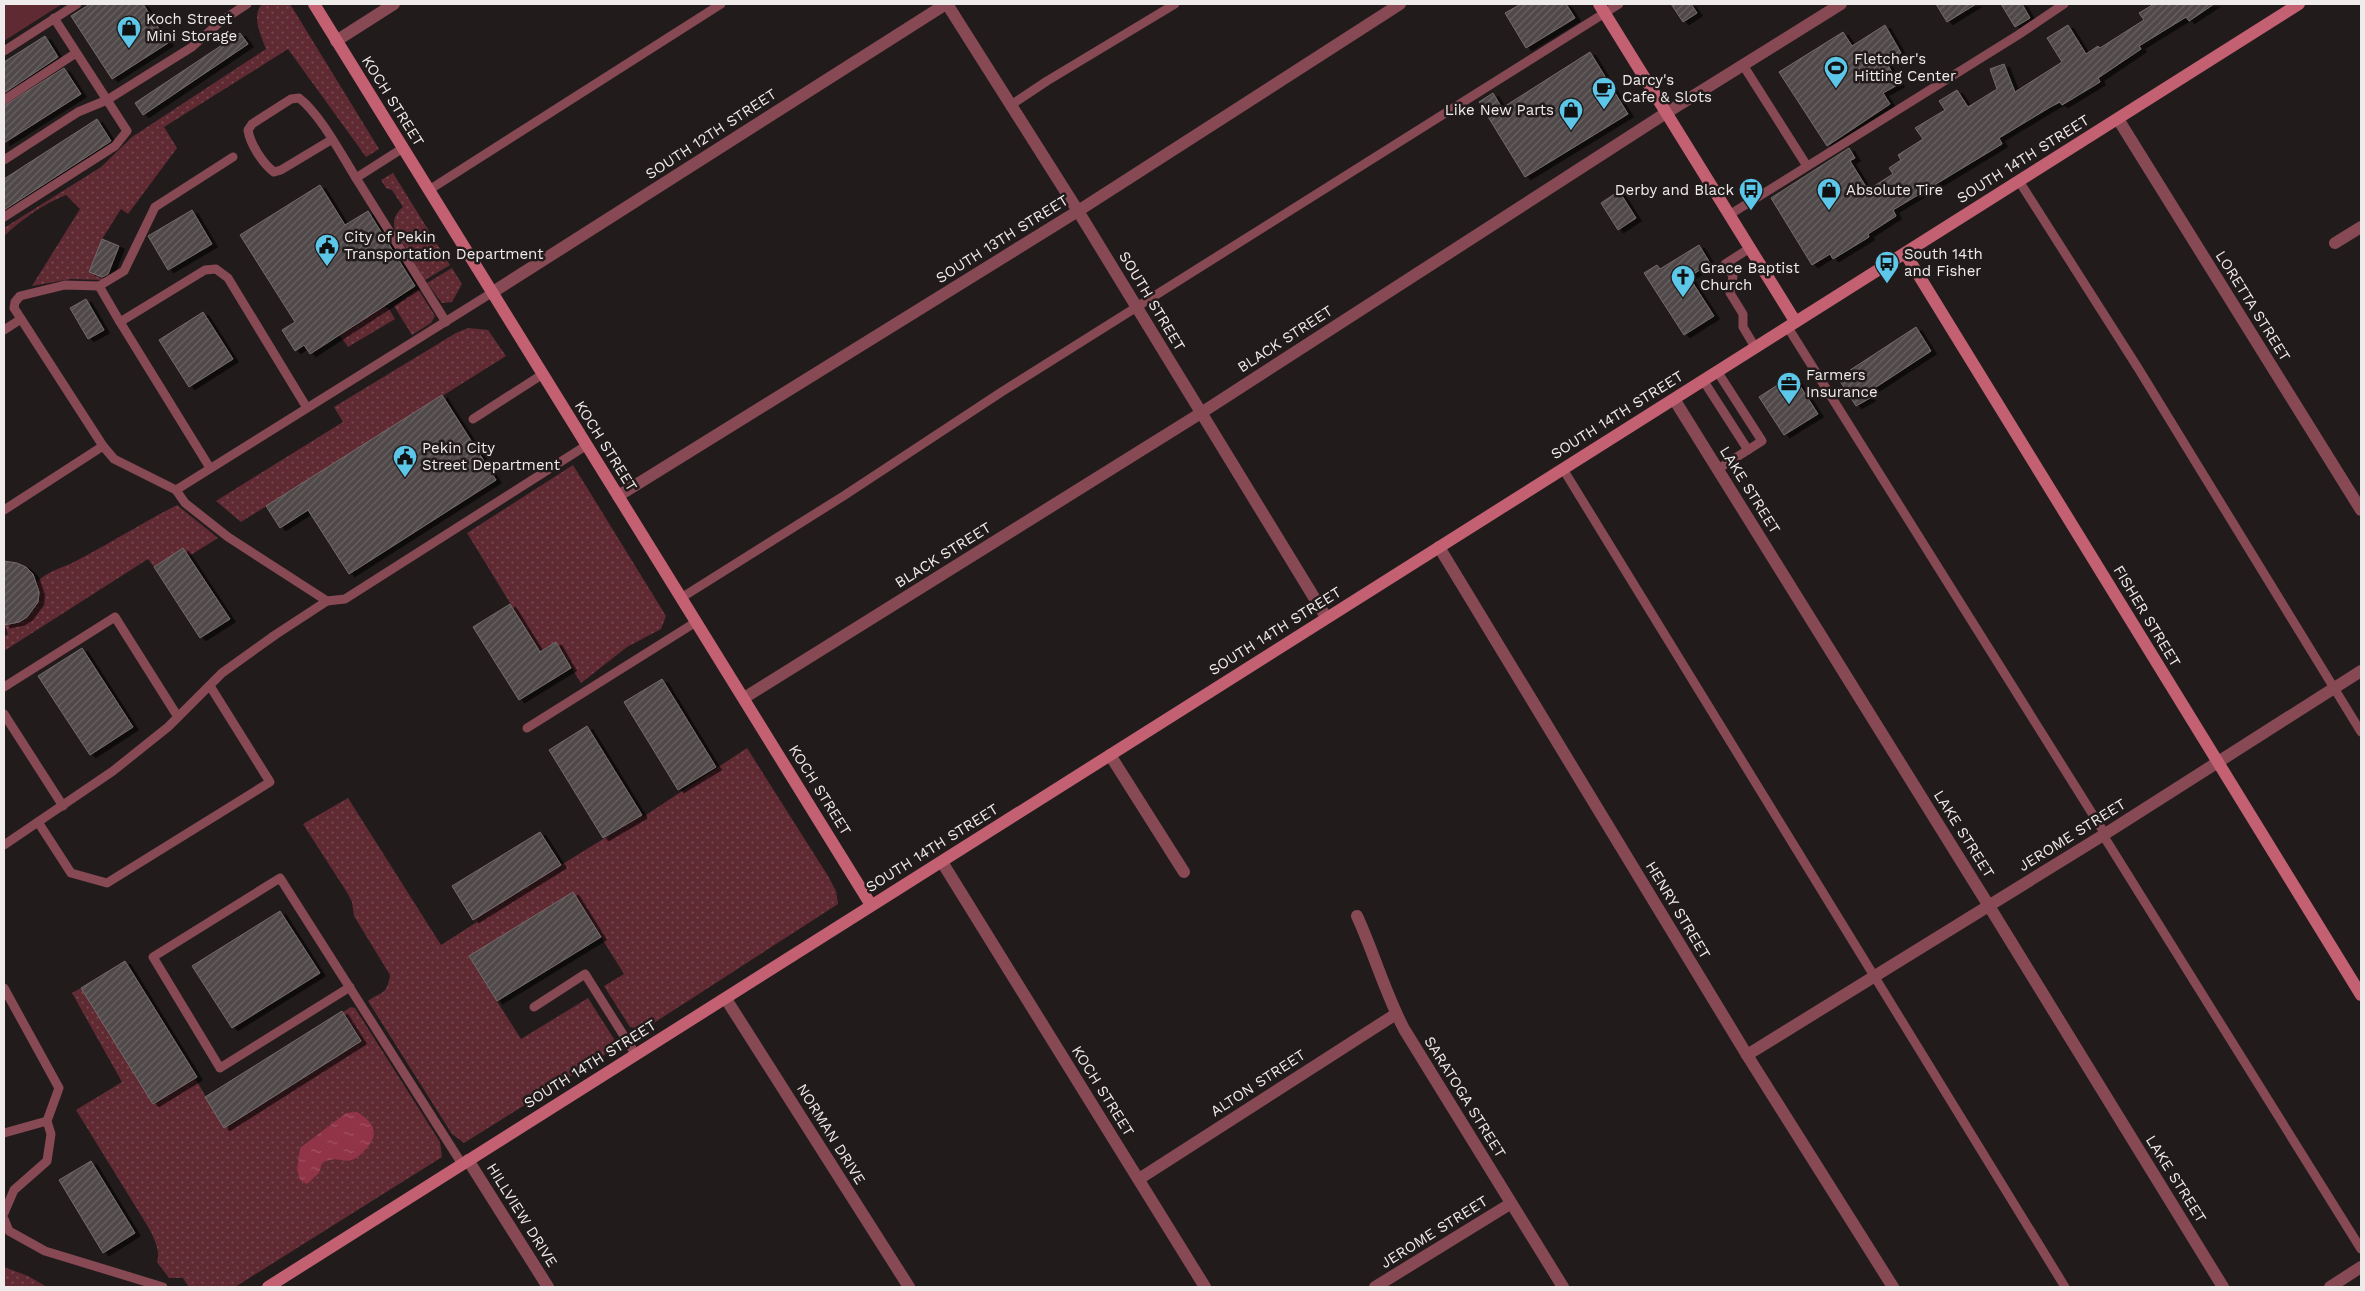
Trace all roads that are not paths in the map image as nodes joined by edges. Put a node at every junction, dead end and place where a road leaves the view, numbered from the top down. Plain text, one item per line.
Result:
1 (77, 4) edge
2 (248, 4) edge
3 (314, 4) edge
4 (394, 4) edge
5 (721, 4) edge
6 (946, 4) edge
7 (1175, 4) edge
8 (1400, 4) edge
9 (1619, 4) edge
10 (1841, 4) edge
11 (2064, 4) edge
12 (2299, 4) edge
13 (1601, 8) edge
14 (54, 18) junction
15 (336, 40) junction
16 (4, 51) edge
17 (76, 53) junction
18 (1743, 65) junction
19 (4, 100) edge
20 (107, 100) junction
21 (1011, 105) junction
22 (1666, 113) junction
23 (2118, 119) junction
24 (331, 140) junction
25 (403, 148) junction
26 (233, 157) dead end
27 (4, 160) edge
28 (1807, 166) junction
29 (356, 178) junction
30 (2019, 181) junction
31 (430, 190) junction
32 (1078, 211) junction
33 (1729, 215) junction
34 (4, 217) edge
35 (2361, 227) edge
36 (2335, 243) dead end
37 (1750, 248) junction
38 (1905, 252) junction
39 (99, 286) junction
40 (493, 292) junction
41 (1137, 307) junction
42 (21, 319) junction
43 (120, 322) junction
44 (446, 322) junction
45 (1791, 323) junction
46 (4, 330) edge
47 (1755, 347) junction
48 (1717, 371) junction
49 (543, 374) junction
50 (1703, 380) junction
51 (1674, 399) junction
52 (308, 408) junction
53 (1201, 412) junction
54 (472, 419) dead end
55 (586, 445) junction
56 (103, 446) junction
57 (1748, 450) junction
58 (210, 468) junction
59 (1562, 469) junction
60 (1718, 469) junction
61 (176, 490) junction
62 (618, 496) junction
63 (4, 510) edge
64 (2361, 510) edge
65 (1439, 547) junction
66 (682, 598) junction
67 (328, 601) junction
68 (1326, 617) junction
69 (696, 622) junction
70 (2361, 671) edge
71 (210, 686) junction
72 (4, 687) edge
73 (2334, 688) junction
74 (744, 698) junction
75 (4, 714) edge
76 (178, 717) junction
77 (527, 728) dead end
78 (2361, 732) edge
79 (1110, 755) junction
80 (2218, 763) junction
81 (63, 806) junction
82 (38, 822) junction
83 (2104, 835) junction
84 (4, 845) edge
85 (942, 862) junction
86 (1184, 872) dead end
87 (871, 905) junction
88 (1989, 906) junction
89 (1357, 916) dead end
90 (1873, 976) junction
91 (350, 987) junction
92 (4, 988) edge
93 (2361, 995) edge
94 (726, 998) junction
95 (534, 1007) dead end
96 (1396, 1014) junction
97 (636, 1055) junction
98 (1747, 1055) junction
99 (47, 1121) junction
100 (4, 1133) edge
101 (465, 1162) junction
102 (1139, 1179) junction
103 (1510, 1204) junction
104 (4, 1213) edge
105 (4, 1219) edge
106 (2361, 1249) edge
107 (2361, 1267) edge
108 (163, 1287) edge
109 (268, 1287) edge
110 (548, 1287) edge
111 (909, 1287) edge
112 (1205, 1287) edge
113 (1375, 1287) edge
114 (1563, 1287) edge
115 (1893, 1287) edge
116 (2065, 1287) edge
117 (2223, 1287) edge
118 (2330, 1287) edge

1 - 14 lane
2 - 20 lane
3 - 15 main road, KOCH STREET
4 - 15 street
5 - 31 lane
6 - 21 street, SOUTH STREET
6 - 40 street, SOUTH 12TH STREET
7 - 21 lane
8 - 32 street, SOUTH 13TH STREET
9 - 13 lane
10 - 18 street, BLACK STREET
11 - 28 lane
12 - 23 main road, SOUTH 14TH STREET
13 - 22 main road
13 - 41 lane
14 - 16 lane
14 - 17 lane
15 - 25 main road, KOCH STREET
17 - 19 lane
17 - 20 lane
18 - 22 street, BLACK STREET
18 - 28 lane
20 - 27 lane
20 - 34 lane
21 - 32 street, SOUTH STREET
22 - 33 main road
22 - 53 street, BLACK STREET
23 - 30 main road, SOUTH 14TH STREET
23 - 64 street, LORETTA STREET
24 - 24 lane
24 - 29 lane
25 - 29 lane
25 - 31 main road, KOCH STREET
26 - 39 lane
28 - 33 lane
29 - 44 lane
30 - 38 main road, SOUTH 14TH STREET
30 - 73 lane
31 - 40 main road, KOCH STREET
32 - 41 street, SOUTH STREET
32 - 62 street, SOUTH 13TH STREET
33 - 37 main road
35 - 36 street
37 - 45 main road
37 - 47 lane
38 - 45 main road, SOUTH 14TH STREET
38 - 80 main road, FISHER STREET
39 - 42 lane
39 - 43 lane
40 - 44 lane
40 - 49 main road, KOCH STREET
41 - 53 street, SOUTH STREET
41 - 66 lane
42 - 46 lane
42 - 56 lane
43 - 52 lane
43 - 58 lane
44 - 52 lane
45 - 47 main road, SOUTH 14TH STREET
45 - 83 lane
47 - 48 main road, SOUTH 14TH STREET
48 - 50 main road, SOUTH 14TH STREET
48 - 57 lane
49 - 54 lane
49 - 55 main road, KOCH STREET
50 - 51 main road, SOUTH 14TH STREET
50 - 57 lane
51 - 59 main road, SOUTH 14TH STREET
51 - 60 street, LAKE STREET
52 - 58 lane
53 - 68 street, SOUTH STREET
53 - 74 street, BLACK STREET
55 - 62 main road, KOCH STREET
55 - 67 lane
56 - 61 lane
56 - 63 lane
57 - 60 lane
58 - 61 lane
59 - 65 main road, SOUTH 14TH STREET
59 - 90 lane
60 - 88 street, LAKE STREET
61 - 67 lane
62 - 66 main road, KOCH STREET
65 - 68 main road, SOUTH 14TH STREET
65 - 98 street, HENRY STREET
66 - 69 main road, KOCH STREET
67 - 71 lane
68 - 79 main road, SOUTH 14TH STREET
69 - 74 main road, KOCH STREET
69 - 77 lane
70 - 73 street, JEROME STREET
71 - 76 lane
71 - 82 lane
72 - 76 lane
73 - 78 lane
73 - 80 street, JEROME STREET
74 - 87 main road, KOCH STREET
75 - 81 lane
76 - 81 lane
79 - 85 main road, SOUTH 14TH STREET
79 - 86 street
80 - 83 street, JEROME STREET
80 - 93 main road, FISHER STREET
81 - 82 lane
82 - 84 lane
83 - 88 street, JEROME STREET
83 - 106 lane
85 - 87 main road, SOUTH 14TH STREET
85 - 102 street, KOCH STREET
87 - 94 main road, SOUTH 14TH STREET
88 - 90 street, JEROME STREET
88 - 117 street, LAKE STREET
89 - 96 street, SARATOGA STREET
90 - 98 street, JEROME STREET
90 - 116 lane
91 - 91 lane
91 - 101 lane
92 - 99 lane
94 - 97 main road, SOUTH 14TH STREET
94 - 111 street, NORMAN DRIVE
95 - 97 lane
96 - 102 street, ALTON STREET
96 - 103 street, SARATOGA STREET
97 - 101 main road, SOUTH 14TH STREET
98 - 115 street, HENRY STREET
99 - 100 lane
99 - 104 lane
101 - 109 main road, SOUTH 14TH STREET
101 - 110 street, HILLVIEW DRIVE
102 - 112 street, KOCH STREET
103 - 113 street, JEROME STREET
103 - 114 street, SARATOGA STREET
105 - 108 lane
107 - 118 street

